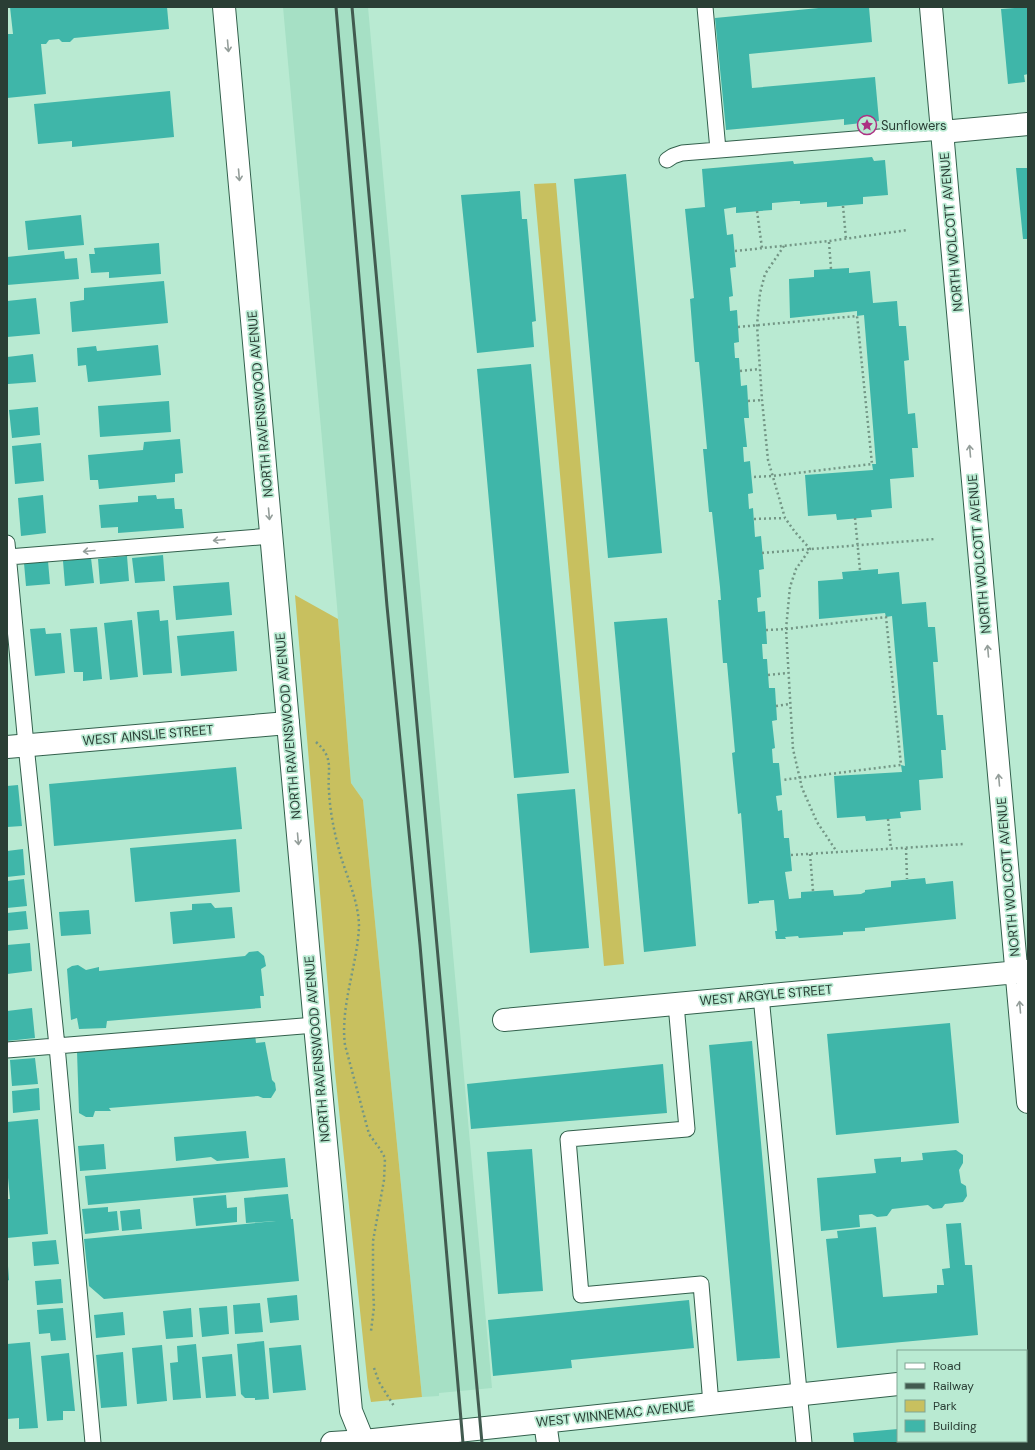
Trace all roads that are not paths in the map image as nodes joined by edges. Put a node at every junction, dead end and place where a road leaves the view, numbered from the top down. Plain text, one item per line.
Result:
1 (224, 7) edge
2 (705, 7) edge
3 (931, 7) edge
4 (1028, 124) edge
5 (942, 132) junction
6 (718, 150) junction
7 (667, 160) dead end
8 (271, 536) junction
9 (8, 550) edge
10 (289, 732) junction
11 (16, 746) edge
12 (1022, 972) edge
13 (761, 996) junction
14 (676, 1004) junction
15 (504, 1020) dead end
16 (315, 1025) junction
17 (57, 1046) junction
18 (7, 1050) edge
19 (1028, 1102) edge
20 (897, 1384) edge
21 (800, 1394) junction
22 (711, 1404) junction
23 (546, 1422) junction
24 (364, 1442) edge
25 (93, 1443) edge
26 (332, 1443) edge
27 (548, 1443) edge
28 (804, 1443) edge

1 -> 8 street, NORTH RAVENSWOOD AVENUE
2 - 6 lane
3 - 5 street, NORTH WOLCOTT AVENUE
4 - 5 street
5 - 6 lane
12 -> 5 street, NORTH WOLCOTT AVENUE
6 - 7 lane
8 -> 9 lane
8 - 10 street, NORTH RAVENSWOOD AVENUE
9 - 11 lane
10 - 11 street, WEST AINSLIE STREET
10 -> 16 street, NORTH RAVENSWOOD AVENUE
11 - 17 lane
12 - 13 street, WEST ARGYLE STREET
19 -> 12 street, NORTH WOLCOTT AVENUE
13 - 14 street, WEST ARGYLE STREET
13 - 21 lane
14 - 15 street, WEST ARGYLE STREET
14 - 22 lane
16 - 17 lane
16 - 24 street, NORTH RAVENSWOOD AVENUE
17 - 18 lane
17 - 25 lane
20 - 21 street, WEST WINNEMAC AVENUE
21 - 22 street, WEST WINNEMAC AVENUE
21 - 28 lane
22 - 23 street, WEST WINNEMAC AVENUE
23 - 24 street, WEST WINNEMAC AVENUE
23 - 27 street
24 - 26 street, WEST WINNEMAC AVENUE

